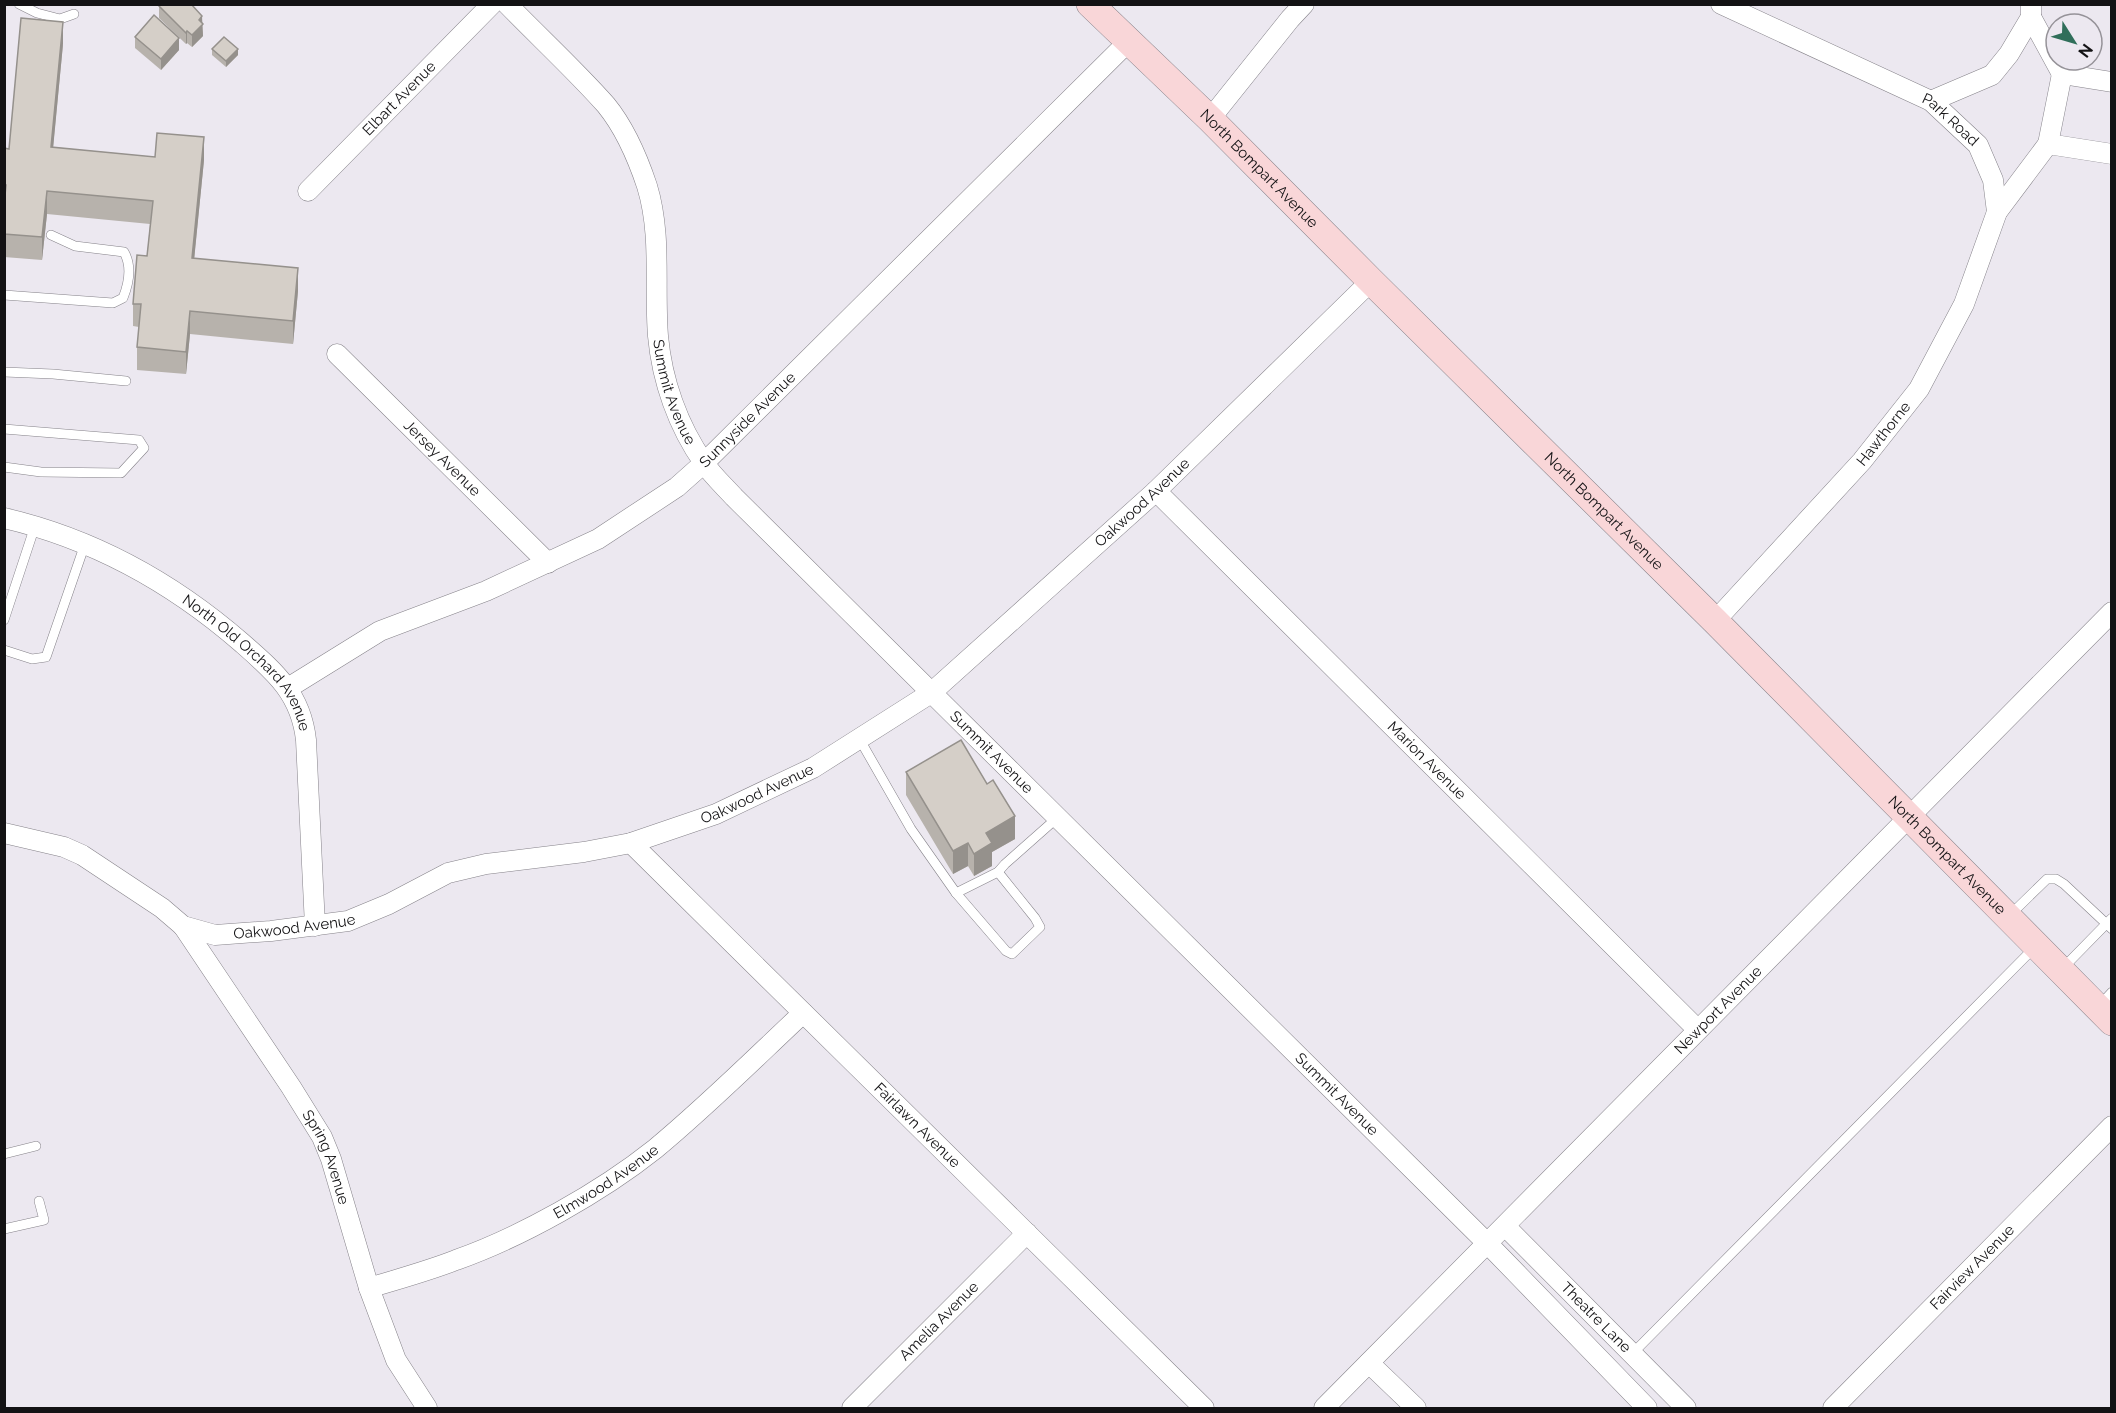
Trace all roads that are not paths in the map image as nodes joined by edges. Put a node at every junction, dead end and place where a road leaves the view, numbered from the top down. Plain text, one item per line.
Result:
1 (19, 4) edge
2 (492, 4) edge
3 (507, 4) edge
4 (1090, 4) edge
5 (1304, 4) edge
6 (1721, 4) edge
7 (2031, 11) edge
8 (74, 14) dead end
9 (1128, 42) junction
10 (2062, 74) junction
11 (2112, 82) edge
12 (1931, 101) junction
13 (1210, 119) junction
14 (2048, 144) junction
15 (2112, 154) edge
16 (308, 191) dead end
17 (1997, 212) junction
18 (51, 236) dead end
19 (1371, 281) junction
20 (4, 295) edge
21 (338, 354) dead end
22 (4, 372) edge
23 (126, 381) dead end
24 (4, 429) edge
25 (704, 464) junction
26 (4, 467) edge
27 (1156, 491) junction
28 (4, 518) edge
29 (35, 526) junction
30 (85, 544) junction
31 (548, 563) junction
32 (2112, 612) edge
33 (4, 620) edge
34 (1715, 621) junction
35 (4, 650) edge
36 (288, 688) junction
37 (931, 693) junction
38 (860, 740) junction
39 (1057, 818) junction
40 (1910, 818) junction
41 (4, 833) edge
42 (631, 843) junction
43 (998, 872) junction
44 (956, 893) junction
45 (2008, 917) junction
46 (2110, 924) edge
47 (183, 926) junction
48 (315, 926) junction
49 (2036, 946) junction
50 (2060, 970) junction
51 (2107, 1007) edge
52 (803, 1012) junction
53 (1697, 1029) junction
54 (2112, 1126) edge
55 (36, 1146) dead end
56 (4, 1154) edge
57 (39, 1201) dead end
58 (1505, 1226) junction
59 (4, 1229) edge
60 (1027, 1233) junction
61 (1488, 1244) junction
62 (369, 1288) junction
63 (1632, 1354) junction
64 (1370, 1363) junction
65 (427, 1408) edge
66 (852, 1408) edge
67 (1204, 1408) edge
68 (1324, 1408) edge
69 (1416, 1408) edge
70 (1647, 1408) edge
71 (1686, 1408) edge
72 (1833, 1408) edge

1 - 8 lane
2 - 16 street, Elbart Avenue
3 - 25 street, Summit Avenue
4 - 9 street, North Bompart Avenue
5 - 13 street
6 - 12 street, Park Road
7 - 10 street
7 - 12 street
9 - 13 street, North Bompart Avenue
9 - 25 street, Sunnyside Avenue
10 - 11 street
10 - 14 street
12 - 17 street, Park Road
13 - 19 street, North Bompart Avenue
14 - 15 street
14 - 17 street
17 - 34 street, Hawthorne
18 - 20 lane
19 - 27 street, Oakwood Avenue
19 - 34 street, North Bompart Avenue
21 - 31 street, Jersey Avenue
22 - 23 lane
24 - 26 lane
25 - 31 street, Sunnyside Avenue
25 - 37 street, Summit Avenue
27 - 37 street, Oakwood Avenue
27 - 53 street, Marion Avenue
28 - 29 street, North Old Orchard Avenue
29 - 30 street, North Old Orchard Avenue
29 - 33 lane
30 - 35 lane
30 - 36 street, North Old Orchard Avenue
31 - 36 street, Sunnyside Avenue
32 - 40 street, Newport Avenue
34 - 40 street, North Bompart Avenue
36 - 48 street, North Old Orchard Avenue
37 - 38 street, Oakwood Avenue
37 - 39 street, Summit Avenue
38 - 42 street, Oakwood Avenue
38 - 44 lane
39 - 43 lane
39 - 61 street, Summit Avenue
40 - 45 street, North Bompart Avenue
40 - 53 street, Newport Avenue
41 - 47 street, Oakwood Avenue
42 - 48 street, Oakwood Avenue
42 - 52 street, Fairlawn Avenue
43 - 44 lane
43 - 44 lane
45 - 46 lane
45 - 49 street, North Bompart Avenue
46 - 50 lane
47 - 48 street, Oakwood Avenue
47 - 62 street, Spring Avenue
49 - 50 street, North Bompart Avenue
49 - 63 lane
50 - 51 street, North Bompart Avenue
52 - 60 street, Fairlawn Avenue
52 - 62 street, Elmwood Avenue
53 - 58 street, Newport Avenue
54 - 72 street, Fairview Avenue
55 - 56 lane
57 - 59 lane
58 - 61 street, Newport Avenue
58 - 63 street, Theatre Lane
60 - 66 street, Amelia Avenue
60 - 67 street, Fairlawn Avenue
61 - 64 street, Newport Avenue
61 - 70 street, Summit Avenue
62 - 65 street, Spring Avenue
63 - 71 street, Theatre Lane
64 - 68 street, Newport Avenue
64 - 69 street

